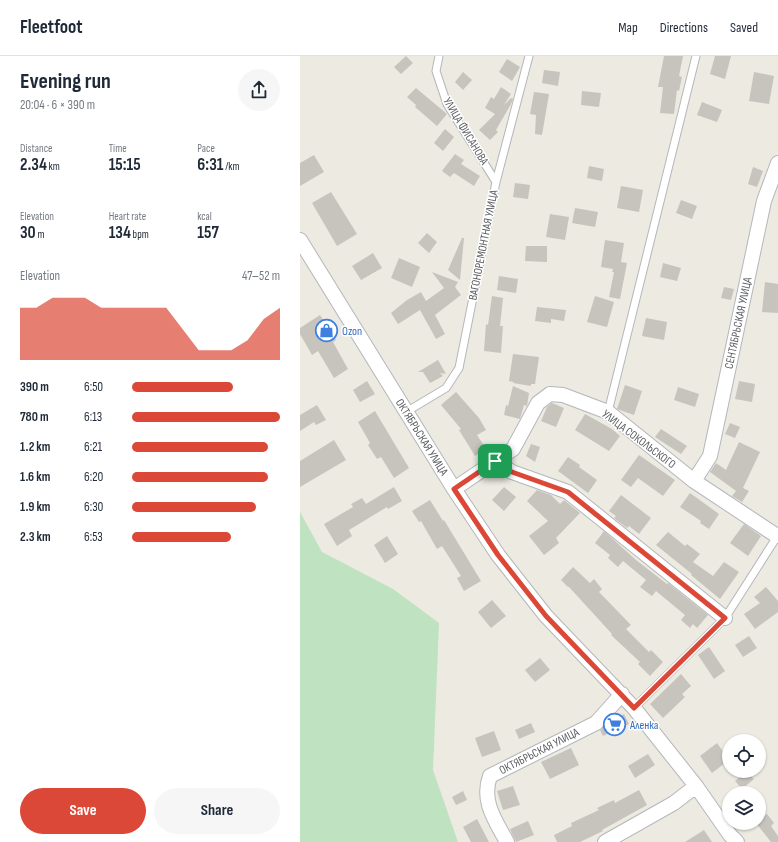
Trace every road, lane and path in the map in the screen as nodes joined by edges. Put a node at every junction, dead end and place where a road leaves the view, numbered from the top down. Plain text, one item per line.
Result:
1 (439, 56) edge
2 (529, 56) edge
3 (696, 56) edge
4 (778, 163) edge
5 (496, 182) junction
6 (300, 240) edge
7 (406, 412) junction
8 (608, 412) junction
9 (495, 461) junction
10 (694, 480) junction
11 (454, 489) junction
12 (778, 535) edge
13 (725, 618) junction
14 (622, 694) junction
15 (634, 708) junction
16 (696, 786) junction
17 (730, 840) edge
18 (507, 842) edge
19 (605, 842) edge

1 - 5 lane, УЛИЦА ФИСАНОВА
2 - 5 lane, ВАГОНОРЕМОНТНАЯ УЛИЦА
3 - 8 lane
4 - 10 street, СЕНТЯБРЬСКАЯ УЛИЦА
5 - 7 lane, ВАГОНОРЕМОНТНАЯ УЛИЦА
6 - 7 street, ОКТЯБРЬСКАЯ УЛИЦА
7 - 11 street, ОКТЯБРЬСКАЯ УЛИЦА
8 - 9 street, УЛИЦА СОКОЛЬСКОГО
8 - 10 street, УЛИЦА СОКОЛЬСКОГО
9 - 11 street, УЛИЦА СОКОЛЬСКОГО
9 - 13 street
10 - 12 street, УЛИЦА СОКОЛЬСКОГО
11 - 14 street, ОКТЯБРЬСКАЯ УЛИЦА
12 - 13 lane, УЛИЦА СОКОЛЬСКОГО
13 - 15 lane, УЛИЦА СОКОЛЬСКОГО
14 - 15 street, ОКТЯБРЬСКАЯ УЛИЦА
14 - 18 street, ОКТЯБРЬСКАЯ УЛИЦА
15 - 16 street, ОКТЯБРЬСКАЯ УЛИЦА
16 - 17 street, ОКТЯБРЬСКАЯ УЛИЦА
16 - 19 street

